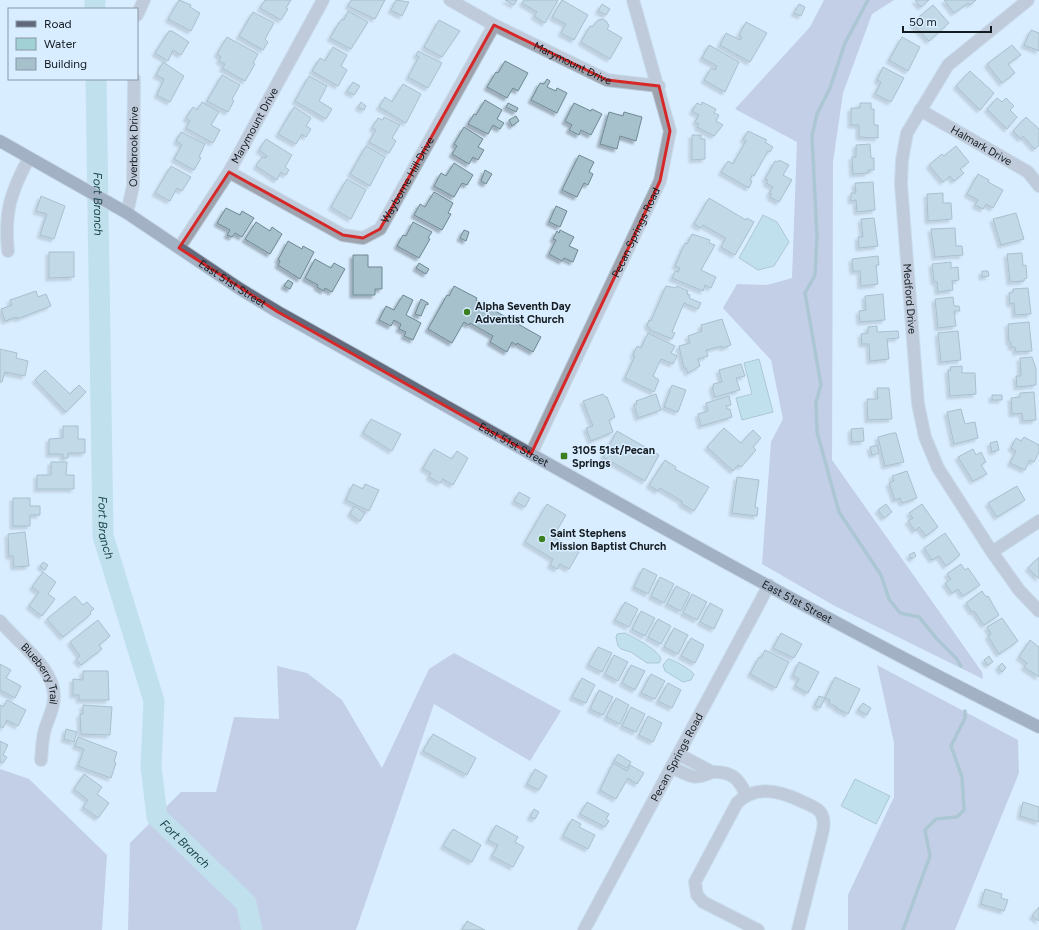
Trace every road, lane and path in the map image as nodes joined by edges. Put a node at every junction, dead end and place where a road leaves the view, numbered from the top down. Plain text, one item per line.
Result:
1 (144, 0) edge
2 (323, 0) edge
3 (450, 0) edge
4 (633, 0) edge
5 (1028, 0) edge
6 (138, 13) edge
7 (494, 25) junction
8 (134, 80) edge
9 (659, 86) junction
10 (920, 110) junction
11 (0, 141) edge
12 (29, 158) junction
13 (229, 172) junction
14 (1039, 186) edge
15 (127, 213) junction
16 (179, 248) junction
17 (8, 251) dead end
18 (531, 454) junction
19 (1039, 521) edge
20 (992, 552) junction
21 (769, 585) junction
22 (1039, 611) edge
23 (0, 621) edge
24 (1039, 727) edge
25 (680, 755) junction
26 (41, 760) dead end
27 (673, 768) junction
28 (712, 772) junction
29 (746, 795) junction
30 (584, 930) edge
31 (758, 930) edge
32 (798, 930) edge

1 - 6 street
2 - 13 street, Marymount Drive
3 - 7 street, Marymount Drive
4 - 9 street, Pecan Springs Road
5 - 10 street, Medford Drive
7 - 9 street, Marymount Drive
7 - 13 street, Wayborne Hill Drive
8 - 15 street, Overbrook Drive
9 - 18 street, Pecan Springs Road
10 - 14 street, Halmark Drive
10 - 20 street, Medford Drive
11 - 12 main road, East 51st Street
12 - 15 main road, East 51st Street
12 - 17 street
13 - 16 street, Marymount Drive
15 - 16 main road, East 51st Street
16 - 18 main road, East 51st Street
18 - 21 main road, East 51st Street
19 - 20 street
20 - 22 street, Medford Drive
21 - 24 main road, East 51st Street
21 - 25 street, Pecan Springs Road
23 - 26 street, Blueberry Trail
25 - 27 street, Pecan Springs Road
25 - 28 street
27 - 28 street
27 - 30 street, Pecan Springs Road
28 - 29 street
29 - 31 street
29 - 32 street

